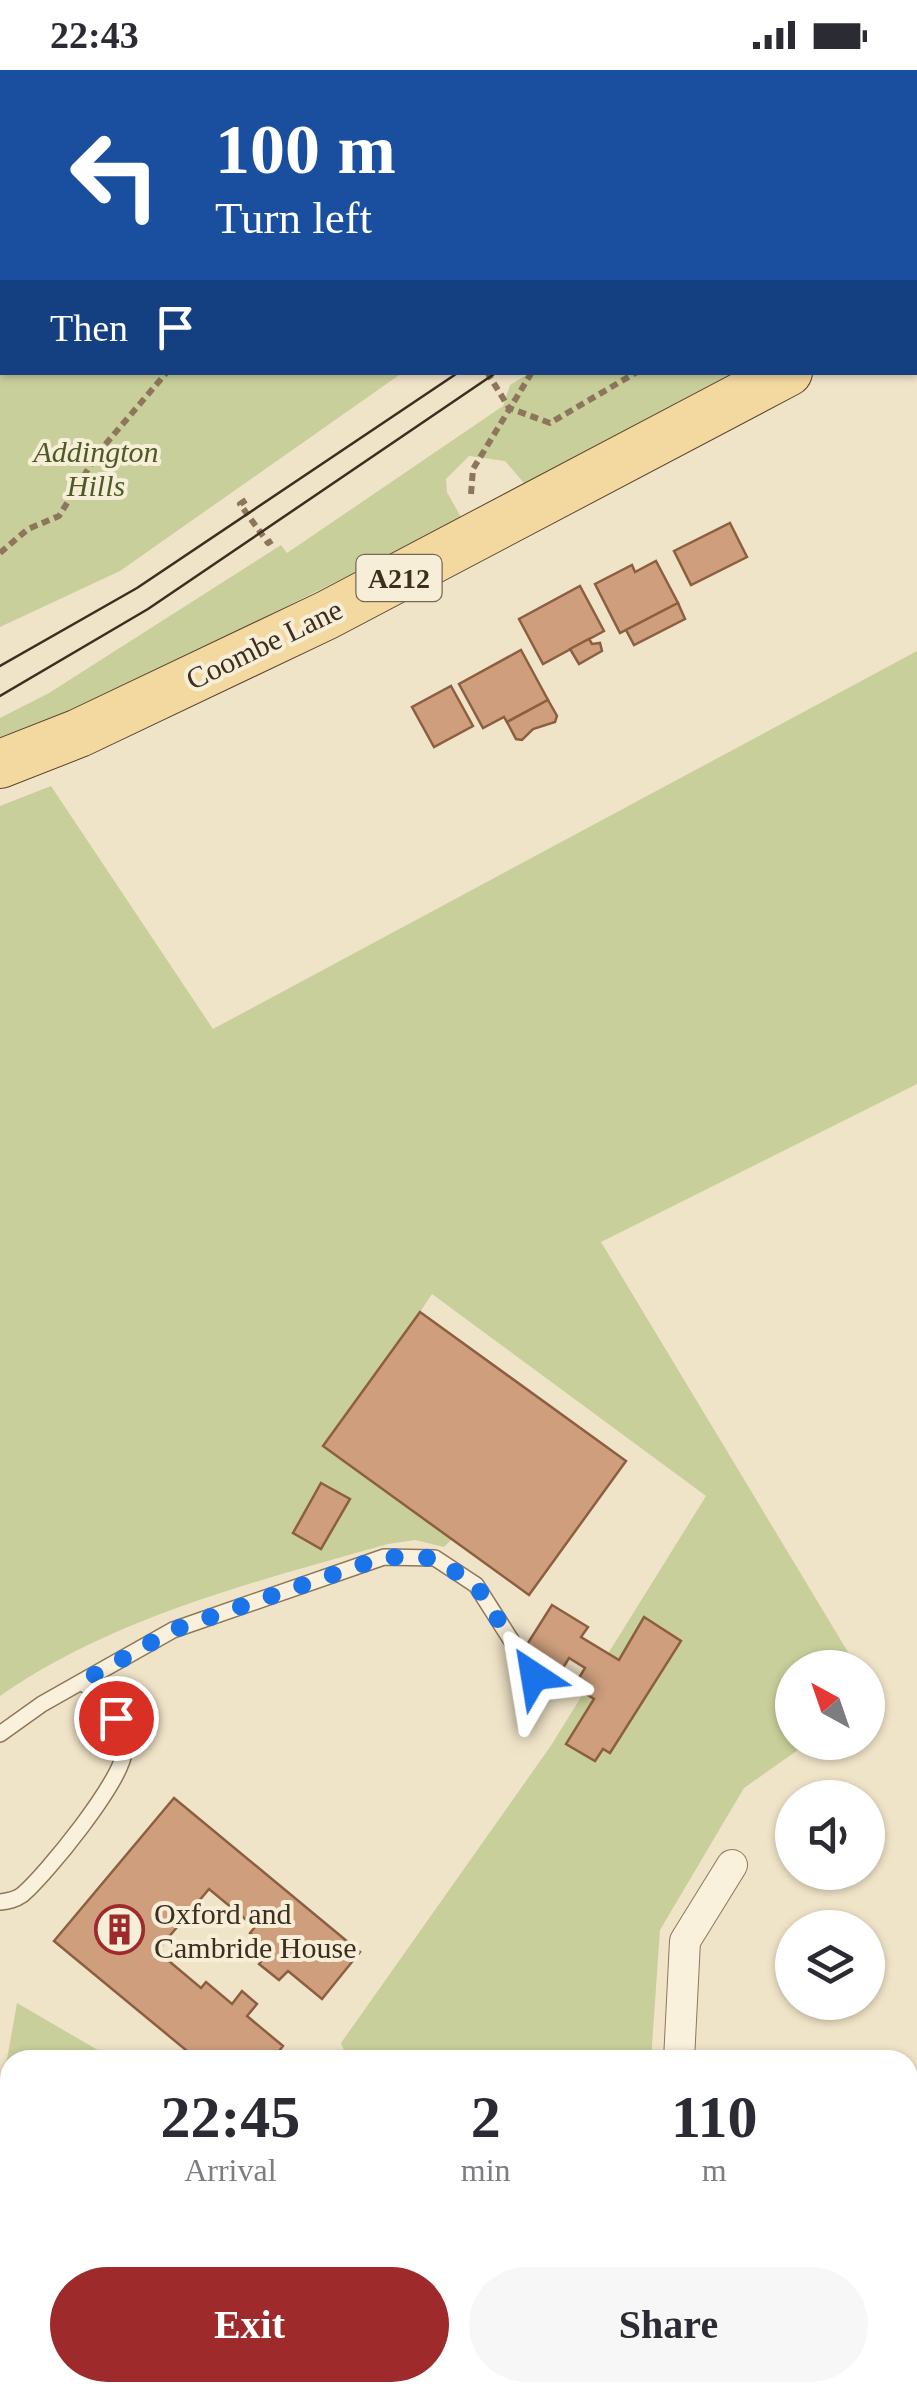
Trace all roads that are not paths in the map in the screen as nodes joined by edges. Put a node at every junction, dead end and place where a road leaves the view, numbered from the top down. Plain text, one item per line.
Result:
1 (782, 375) edge
2 (0, 764) edge
3 (534, 1676) dead end
4 (82, 1682) junction
5 (0, 1734) edge
6 (732, 1865) dead end
7 (0, 1902) edge
8 (680, 2050) edge

1 - 2 main road, Coombe Lane / A212
3 - 4 lane
4 - 5 lane
4 - 7 lane
6 - 8 street

